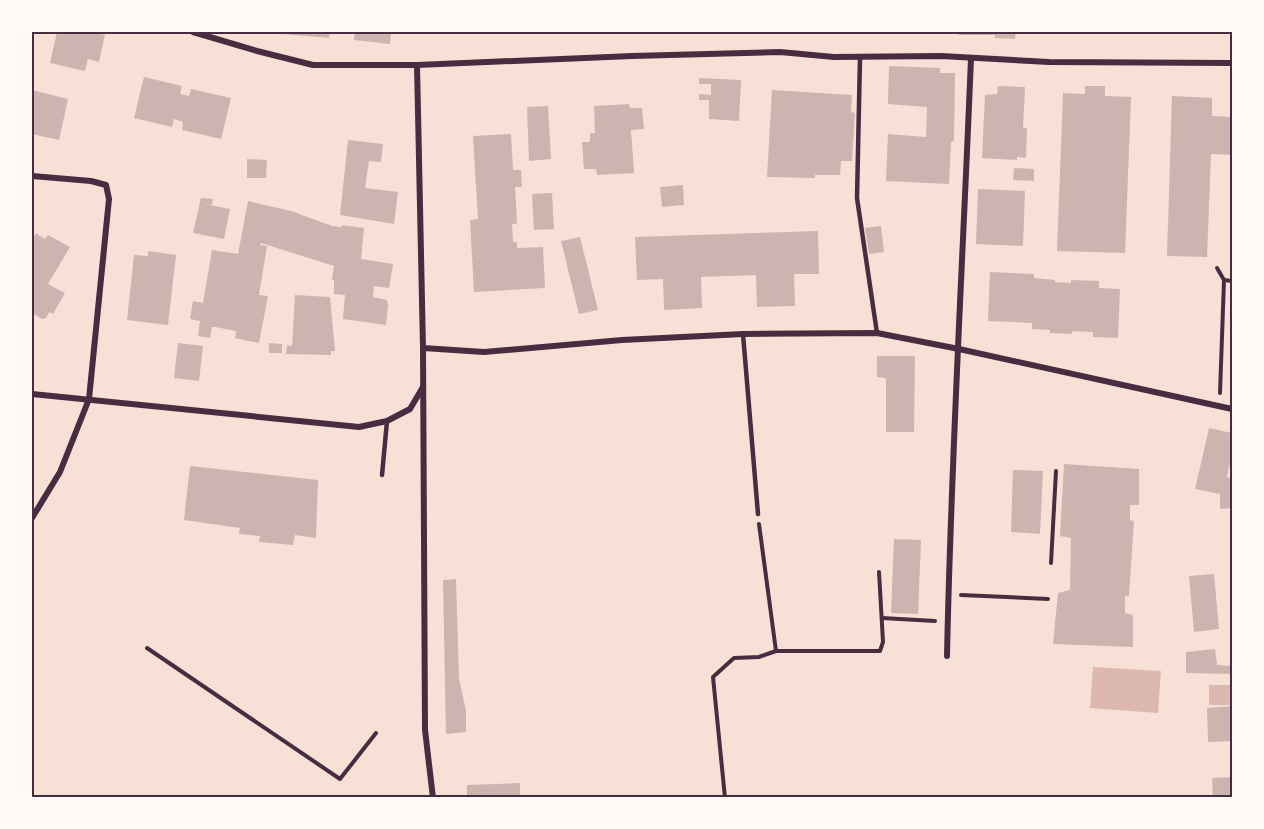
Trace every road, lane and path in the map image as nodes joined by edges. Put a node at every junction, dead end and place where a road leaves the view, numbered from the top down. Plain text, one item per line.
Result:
1 (193, 32) edge
2 (860, 58) junction
3 (971, 58) junction
4 (1233, 63) edge
5 (417, 65) junction
6 (32, 176) edge
7 (1217, 268) dead end
8 (1224, 280) junction
9 (1233, 281) edge
10 (877, 333) junction
11 (743, 334) junction
12 (423, 348) junction
13 (959, 349) junction
14 (423, 386) junction
15 (32, 394) edge
16 (89, 399) junction
17 (1218, 406) junction
18 (1233, 410) edge
19 (387, 421) junction
20 (1056, 471) dead end
21 (381, 475) dead end
22 (758, 514) joint
23 (32, 518) edge
24 (1051, 563) dead end
25 (879, 572) dead end
26 (949, 594) junction
27 (1048, 599) dead end
28 (882, 618) junction
29 (948, 621) junction
30 (147, 648) dead end
31 (776, 651) junction
32 (947, 656) dead end
33 (376, 733) dead end
34 (433, 798) edge
35 (725, 798) edge

1 - 5 street
2 - 3 street
2 - 5 street
2 - 10 lane
3 - 4 street
3 - 13 street
5 - 12 street
6 - 16 street
7 - 8 path
8 - 9 path
8 - 17 path
10 - 11 street
10 - 13 street
11 - 12 street
11 - 22 lane
12 - 14 street
13 - 17 street
13 - 26 street
14 - 19 street
14 - 34 street
15 - 16 street
16 - 19 street
16 - 23 street
17 - 18 street
19 - 21 lane
20 - 24 path
22 - 31 path
25 - 28 path
26 - 27 path
26 - 29 street
28 - 29 path
28 - 31 path
29 - 32 street
30 - 33 path
31 - 35 path

